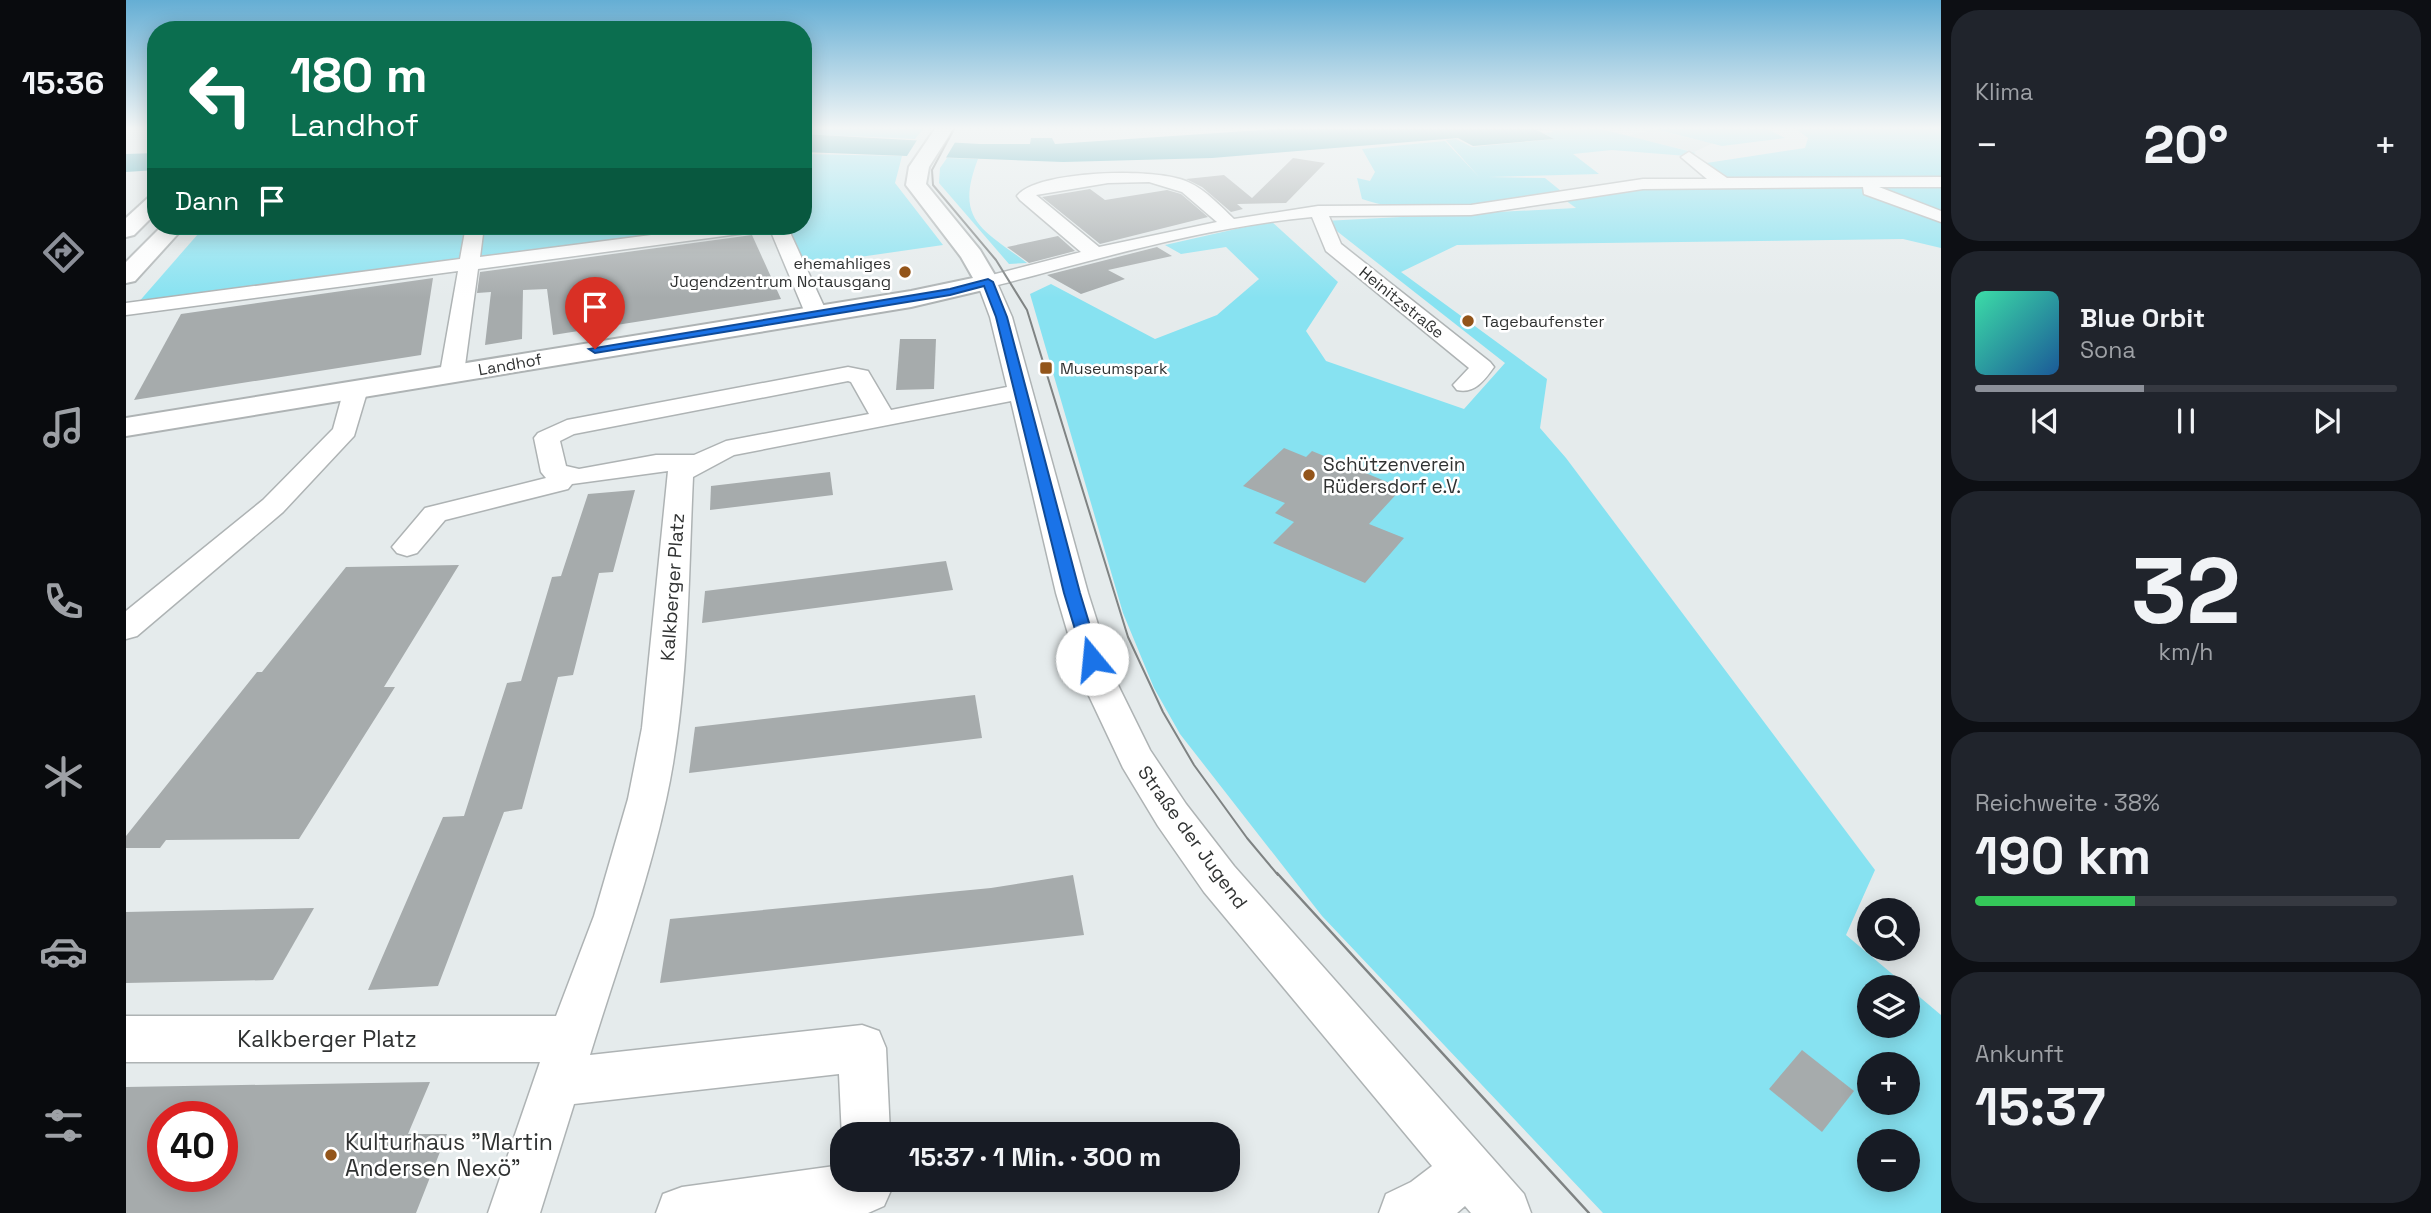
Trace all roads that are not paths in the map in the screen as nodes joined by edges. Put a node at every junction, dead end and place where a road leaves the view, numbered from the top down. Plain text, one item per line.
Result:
1 (916, 186) edge
2 (1063, 186) edge
3 (1183, 186) edge
4 (1632, 186) edge
5 (1709, 186) edge
6 (1725, 186) joint
7 (1751, 186) edge
8 (1860, 186) edge
9 (147, 210) edge
10 (1318, 211) junction
11 (1941, 217) edge
12 (1228, 223) junction
13 (126, 230) edge
14 (165, 235) edge
15 (474, 235) edge
16 (692, 235) edge
17 (782, 235) edge
18 (1095, 254) junction
19 (471, 264) junction
20 (126, 276) edge
21 (988, 282) junction
22 (131, 310) edge
23 (816, 313) junction
24 (452, 373) junction
25 (1465, 385) dead end
26 (356, 389) junction
27 (1021, 392) junction
28 (883, 417) junction
29 (126, 427) edge
30 (694, 463) junction
31 (566, 475) junction
32 (407, 547) dead end
33 (126, 628) edge
34 (126, 1039) edge
35 (572, 1040) junction
36 (864, 1122) edge
37 (1468, 1171) junction
38 (837, 1192) edge
39 (514, 1213) edge
40 (682, 1213) edge
41 (1405, 1213) edge
42 (1505, 1213) edge

1 - 21 main road, Straße der Jugend
2 - 18 street
3 - 12 street
4 - 10 street
5 - 6 street
6 - 7 street
8 - 11 street
9 - 13 main road
10 - 12 street
10 - 25 street, Heinitzstraße
12 - 18 street
14 - 20 main road
15 - 19 street, Landhof
16 - 19 street
17 - 23 street
18 - 21 street
19 - 22 street
19 - 24 street, Landhof
21 - 23 main road, Landhof
21 - 27 street, Straße der Jugend
23 - 24 main road, Landhof
24 - 26 main road, Landhof
26 - 29 main road, Landhof
26 - 33 street
27 - 28 street
27 - 37 street, Straße der Jugend
28 - 30 street
28 - 31 street
30 - 31 street
30 - 35 street, Kalkberger Platz
31 - 32 street
34 - 35 street, Kalkberger Platz
35 - 36 street
35 - 39 street, Kalkberger Platz
37 - 41 street
37 - 42 street, Straße der Jugend
38 - 40 street

